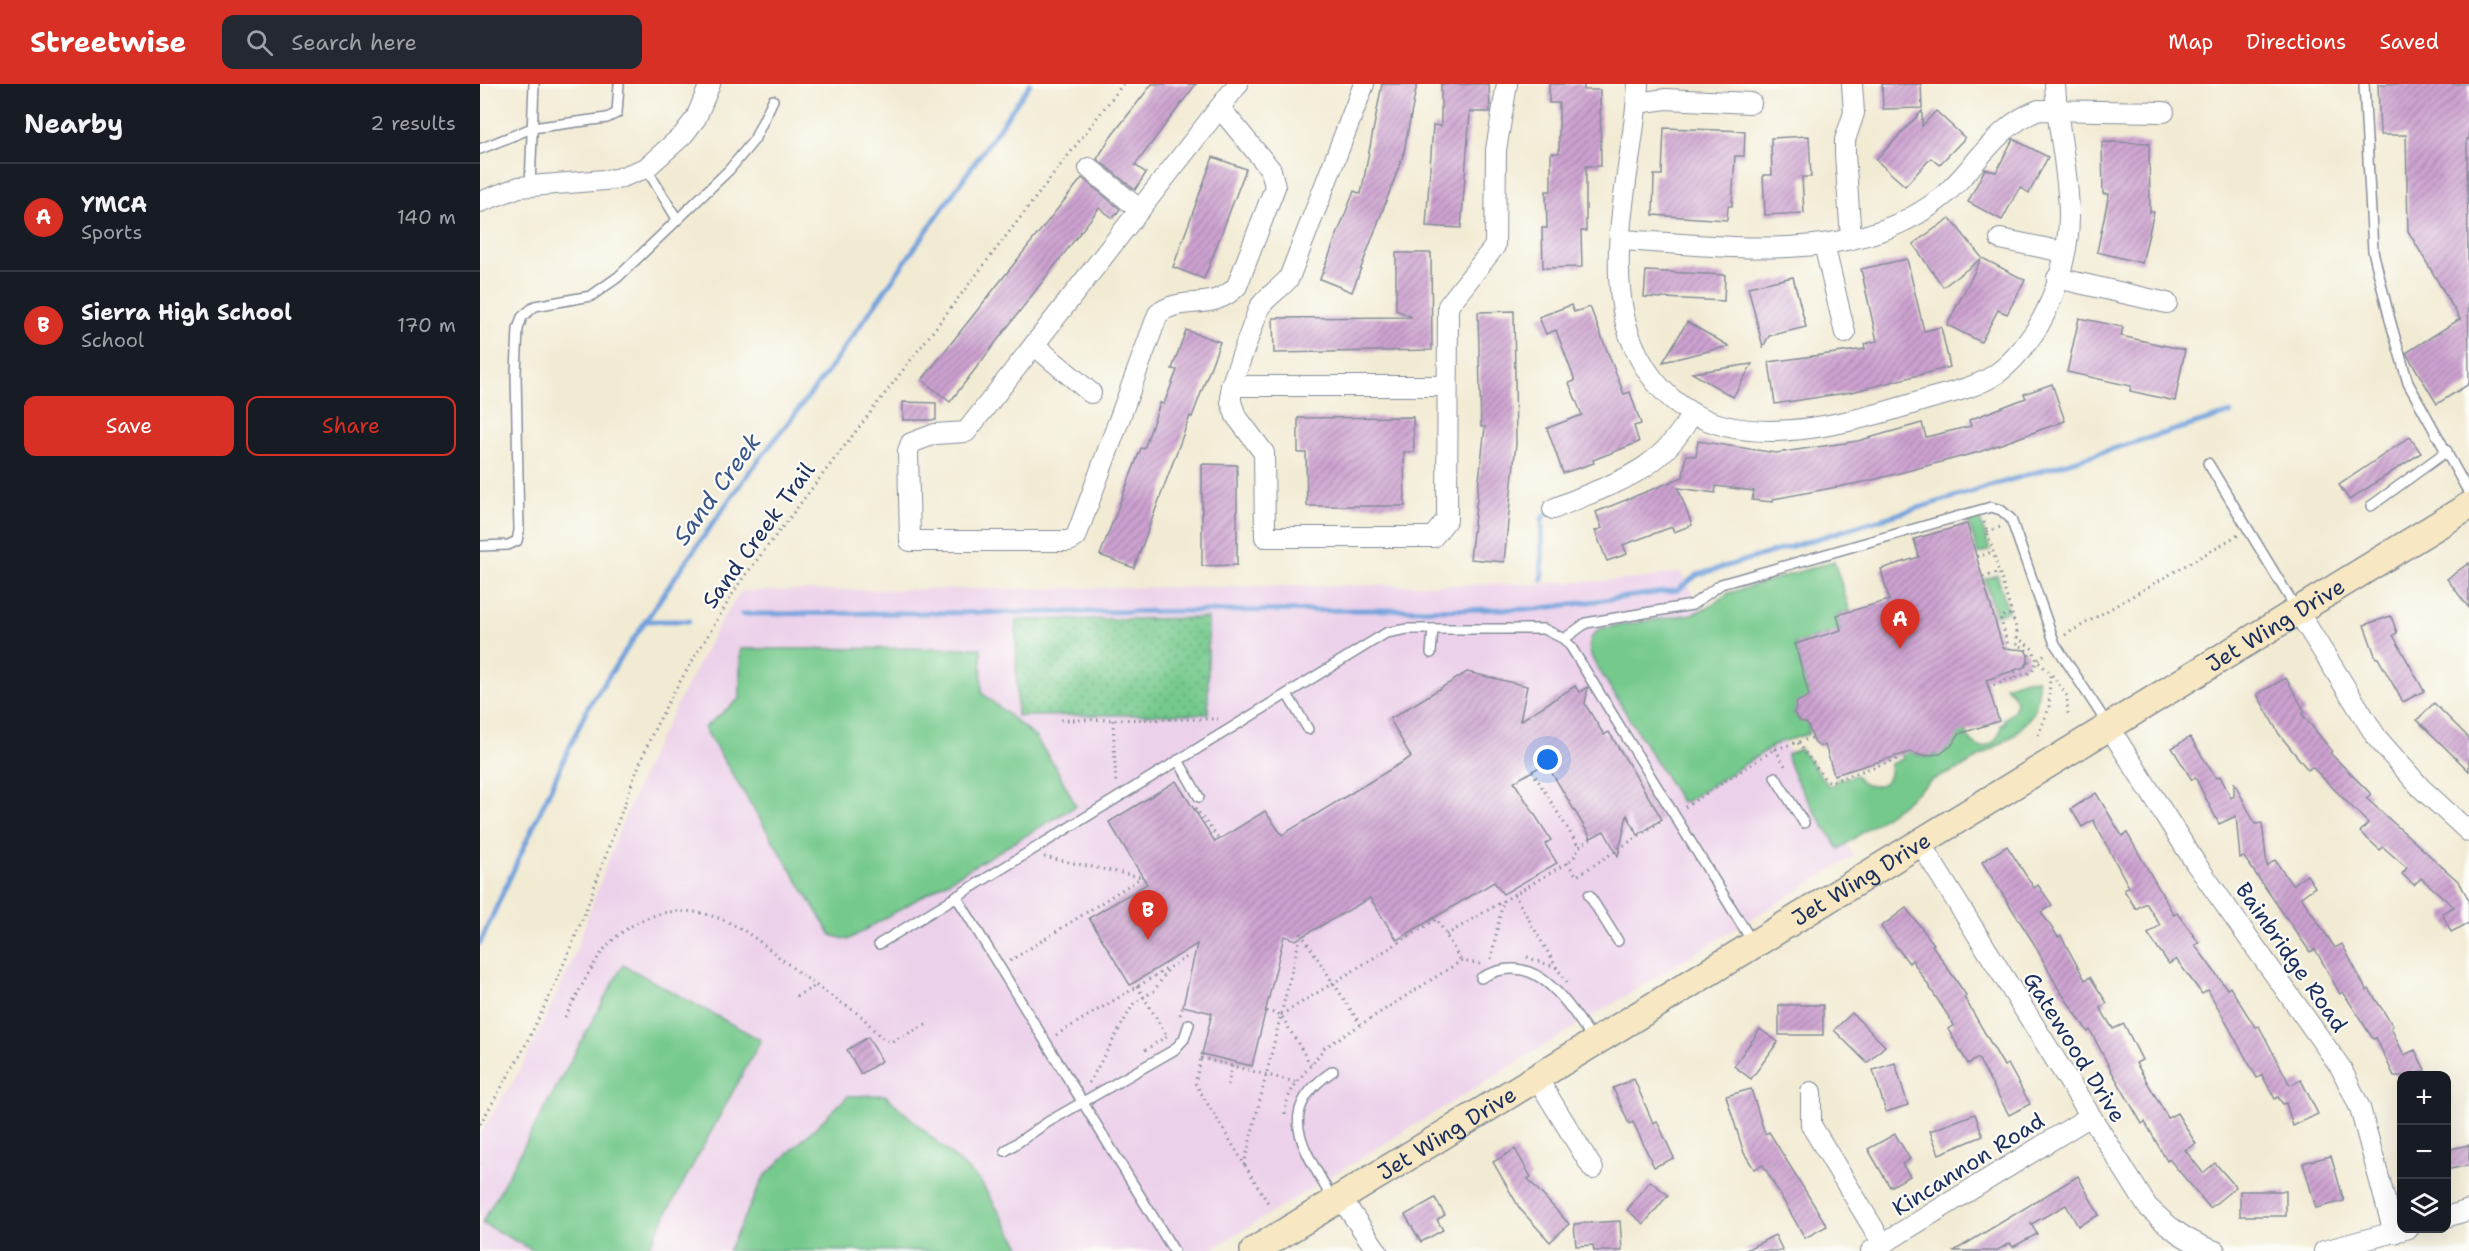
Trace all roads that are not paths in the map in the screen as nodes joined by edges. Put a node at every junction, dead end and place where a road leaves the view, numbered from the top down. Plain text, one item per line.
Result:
1 (534, 84) edge
2 (619, 84) edge
3 (710, 84) edge
4 (1238, 84) edge
5 (1364, 84) edge
6 (1507, 84) edge
7 (1852, 84) edge
8 (2055, 84) edge
9 (2364, 84) edge
10 (1638, 93) edge
11 (773, 100) dead end
12 (1751, 103) dead end
13 (1220, 108) junction
14 (2056, 110) junction
15 (2164, 112) dead end
16 (532, 128) junction
17 (480, 149) edge
18 (646, 168) junction
19 (1089, 168) dead end
20 (530, 186) junction
21 (480, 202) edge
22 (1140, 210) junction
23 (677, 219) junction
24 (1851, 238) junction
25 (2000, 239) dead end
26 (1620, 240) junction
27 (1824, 244) junction
28 (2064, 252) junction
29 (2057, 278) junction
30 (2167, 303) dead end
31 (1845, 333) dead end
32 (1034, 345) junction
33 (1231, 386) junction
34 (1447, 386) junction
35 (1091, 393) dead end
36 (1692, 413) junction
37 (2446, 451) junction
38 (2208, 464) dead end
39 (2469, 492) edge
40 (2371, 506) dead end
41 (2469, 506) edge
42 (1553, 509) dead end
43 (480, 546) edge
44 (2296, 610) junction
45 (1433, 629) junction
46 (1564, 639) junction
47 (1431, 653) dead end
48 (1287, 694) junction
49 (2109, 727) junction
50 (1308, 729) dead end
51 (1178, 760) junction
52 (1775, 777) dead end
53 (1199, 797) dead end
54 (1804, 823) dead end
55 (2469, 832) edge
56 (1920, 843) junction
57 (1589, 895) dead end
58 (956, 896) junction
59 (1618, 941) dead end
60 (879, 944) dead end
61 (1754, 945) junction
62 (1481, 978) dead end
63 (1189, 1024) dead end
64 (1595, 1042) junction
65 (1333, 1071) dead end
66 (1537, 1078) junction
67 (1811, 1092) dead end
68 (1083, 1103) junction
69 (2090, 1117) junction
70 (1005, 1151) dead end
71 (1593, 1169) dead end
72 (1338, 1200) junction
73 (2469, 1210) edge
74 (2451, 1215) edge
75 (2397, 1216) edge
76 (2397, 1232) edge
77 (1877, 1247) edge
78 (1174, 1251) edge
79 (1254, 1251) edge
80 (1377, 1251) edge
81 (2215, 1251) edge
82 (2325, 1251) edge

1 - 16 lane
2 - 16 lane
3 - 18 street
4 - 13 street
5 - 33 street
6 - 34 street
7 - 24 street
8 - 14 street
9 - 37 lane
10 - 12 street
10 - 26 street
11 - 23 lane
13 - 22 street
13 - 32 street
14 - 15 street
14 - 24 street
14 - 28 street
16 - 17 lane
16 - 20 lane
18 - 20 street
18 - 23 lane
19 - 22 street
20 - 21 street
22 - 32 street
23 - 43 lane
24 - 27 street
25 - 28 street
26 - 27 street
26 - 36 street
27 - 31 street
28 - 29 street
29 - 30 street
29 - 36 street
32 - 35 street
33 - 34 street
33 - 34 street
36 - 42 street
37 - 39 lane
37 - 40 lane
38 - 44 lane
41 - 44 main road, Jet Wing Drive
44 - 49 main road, Jet Wing Drive
44 - 55 street
45 - 46 lane
45 - 47 lane
45 - 48 lane
46 - 49 lane
46 - 61 lane
48 - 50 lane
48 - 51 lane
49 - 56 main road, Jet Wing Drive
49 - 75 street, Bainbridge Road
51 - 53 lane
51 - 58 lane
52 - 54 lane
56 - 61 main road, Jet Wing Drive
56 - 69 street, Gatewood Drive
57 - 59 lane
58 - 60 lane
58 - 68 lane
61 - 64 main road, Jet Wing Drive
62 - 64 lane
63 - 68 lane
64 - 66 main road, Jet Wing Drive
65 - 72 lane
66 - 71 street
66 - 72 main road, Jet Wing Drive
67 - 77 street
68 - 70 lane
68 - 78 lane
69 - 77 street, Kincannon Road
69 - 81 street, Gatewood Drive
72 - 79 main road, Jet Wing Drive
72 - 80 street
73 - 74 street
76 - 82 street

